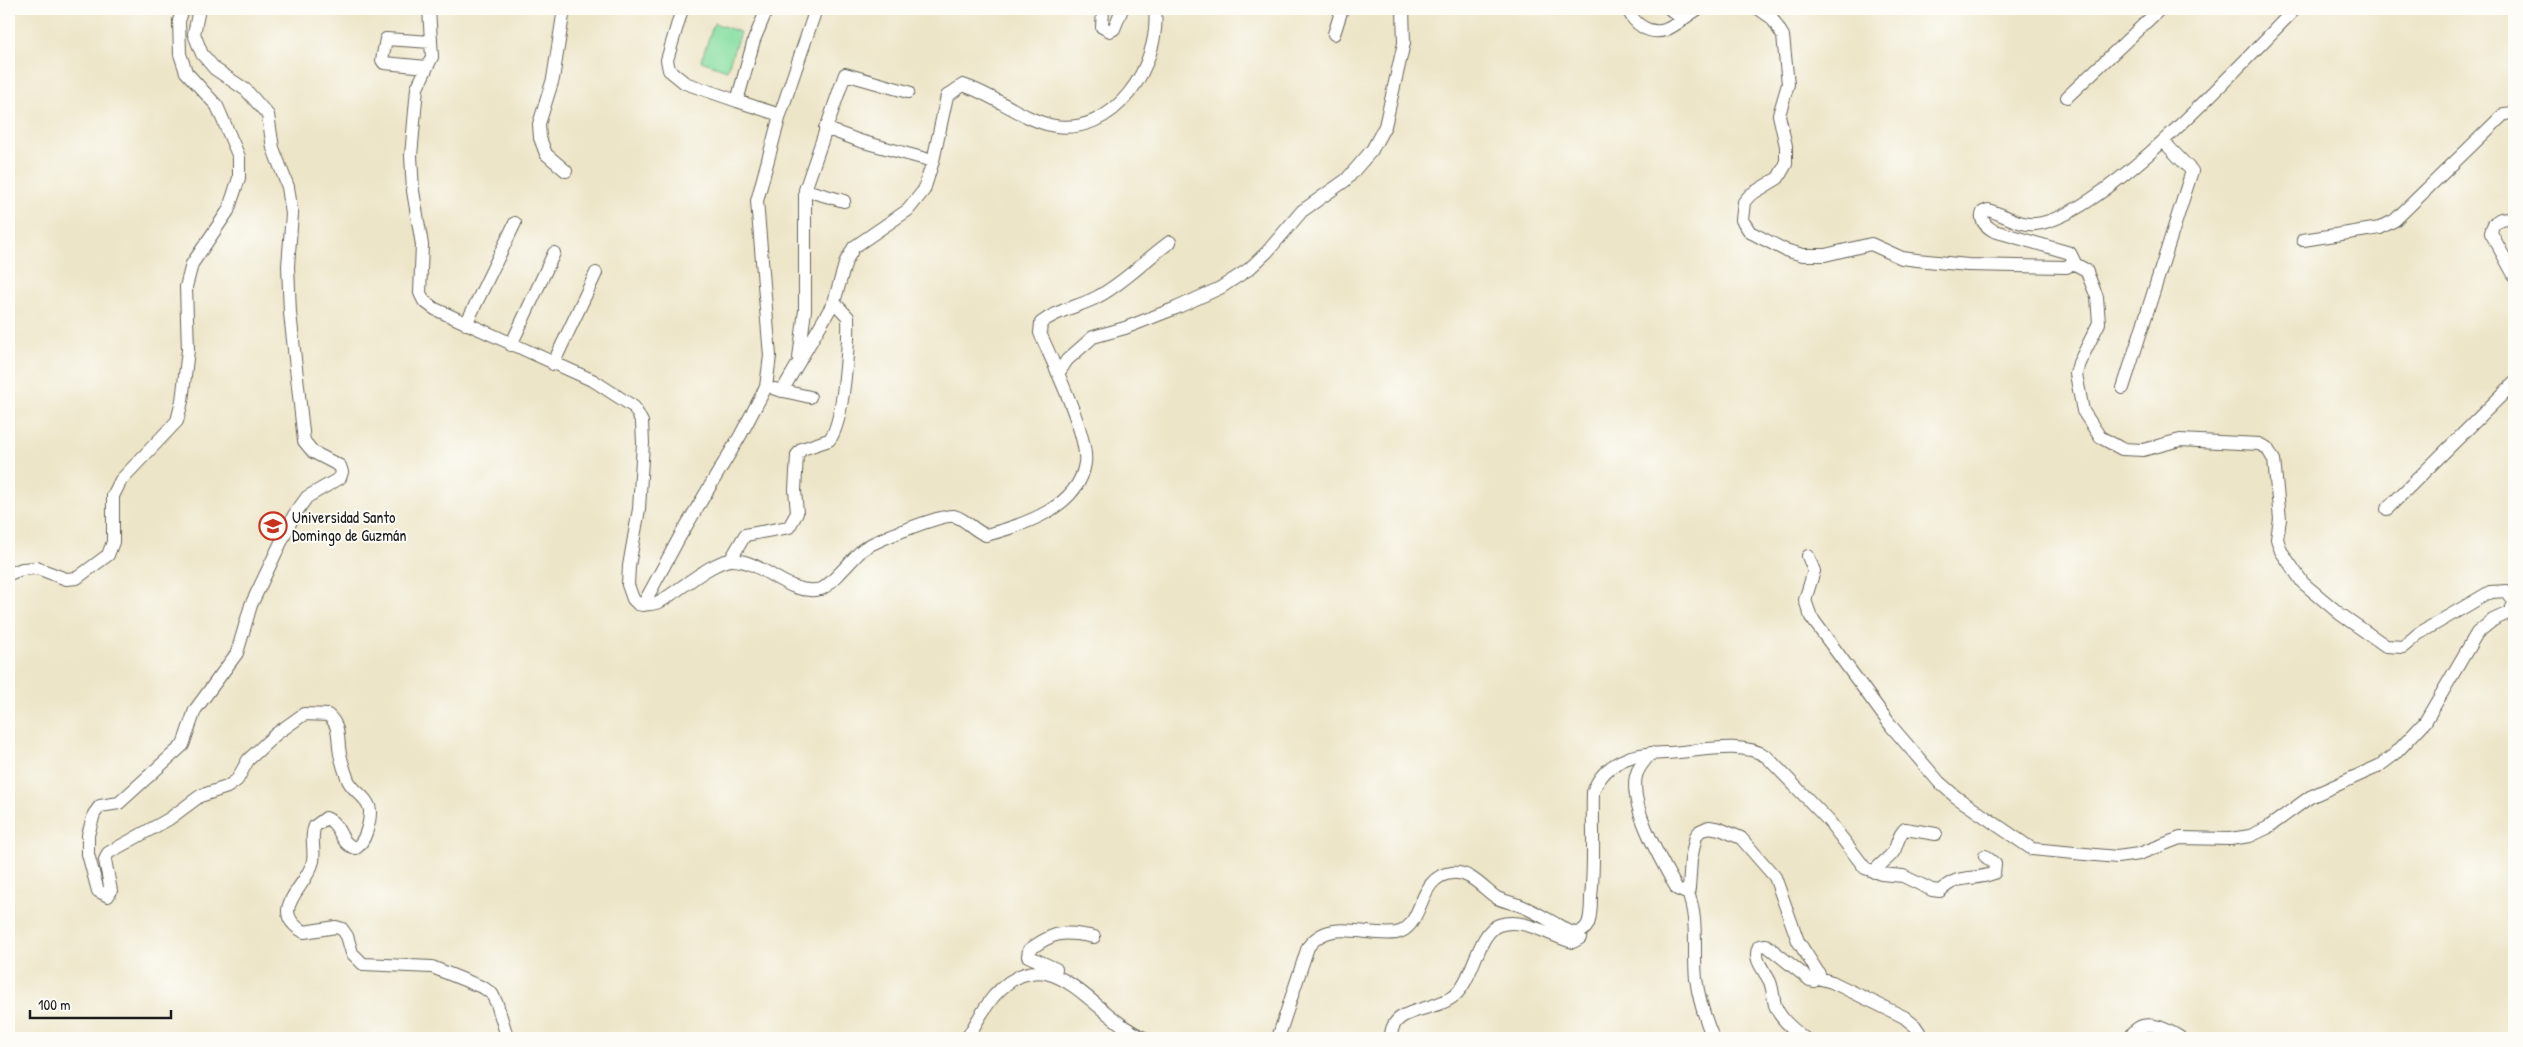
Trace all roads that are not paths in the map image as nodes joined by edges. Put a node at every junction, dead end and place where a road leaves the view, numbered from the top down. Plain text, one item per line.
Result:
1 (183, 9) edge
2 (198, 9) edge
3 (429, 9) edge
4 (564, 9) edge
5 (682, 9) edge
6 (767, 9) edge
7 (816, 9) edge
8 (1103, 9) edge
9 (1122, 9) edge
10 (1154, 9) edge
11 (1342, 9) edge
12 (1403, 9) edge
13 (1628, 9) edge
14 (1670, 9) edge
15 (1698, 9) edge
16 (1759, 9) edge
17 (2295, 9) edge
18 (2153, 11) edge
19 (1682, 19) junction
20 (1334, 34) dead end
21 (431, 42) junction
22 (428, 67) junction
23 (908, 92) dead end
24 (2067, 97) dead end
25 (737, 101) junction
26 (2514, 113) edge
27 (780, 115) junction
28 (825, 128) junction
29 (2164, 141) junction
30 (933, 161) junction
31 (566, 171) dead end
32 (805, 190) junction
33 (844, 201) dead end
34 (2514, 220) edge
35 (515, 223) dead end
36 (2303, 240) dead end
37 (1170, 242) dead end
38 (554, 253) dead end
39 (2073, 263) junction
40 (596, 273) dead end
41 (2514, 275) edge
42 (834, 302) junction
43 (466, 324) junction
44 (510, 345) junction
45 (553, 364) junction
46 (798, 364) junction
47 (1058, 374) junction
48 (2514, 383) edge
49 (766, 387) junction
50 (2123, 388) dead end
51 (782, 391) junction
52 (810, 397) dead end
53 (2387, 509) dead end
54 (1808, 556) dead end
55 (731, 559) junction
56 (9, 574) edge
57 (2514, 602) edge
58 (643, 605) junction
59 (1651, 753) junction
60 (1936, 834) dead end
61 (1985, 856) dead end
62 (1874, 872) junction
63 (1687, 891) junction
64 (1581, 931) junction
65 (1094, 937) dead end
66 (1818, 978) junction
67 (1079, 991) junction
68 (510, 1038) edge
69 (967, 1038) edge
70 (1144, 1038) edge
71 (1278, 1038) edge
72 (1391, 1038) edge
73 (1713, 1038) edge
74 (1804, 1038) edge
75 (1923, 1038) edge
76 (2130, 1038) edge
77 (2181, 1038) edge

1 - 56 street
2 - 68 street
3 - 21 street
4 - 31 street
5 - 25 street
6 - 25 street
7 - 27 street
8 - 9 street
10 - 30 street
11 - 20 street
12 - 47 street
13 - 19 street
14 - 19 street
15 - 19 street
16 - 39 street
17 - 29 street
18 - 24 street
21 - 22 street
21 - 22 street
22 - 43 street
23 - 28 street
25 - 27 street
26 - 36 street
27 - 49 street
28 - 30 street
28 - 32 street
29 - 39 street
29 - 50 street
30 - 42 street
32 - 33 street
32 - 46 street
34 - 41 street
35 - 43 street
37 - 47 street
38 - 44 street
39 - 57 street
40 - 45 street
42 - 46 street
42 - 55 street
43 - 44 street
44 - 45 street
45 - 58 street
46 - 51 street
47 - 55 street
48 - 53 street
49 - 51 street
49 - 58 street
51 - 52 street
54 - 57 street
55 - 58 street
59 - 62 street
59 - 63 street
59 - 64 street
60 - 62 street
61 - 62 street
63 - 66 street
63 - 73 street
64 - 71 street
64 - 72 street
65 - 67 street
66 - 74 street
66 - 75 street
67 - 69 street
67 - 70 street
76 - 77 street

